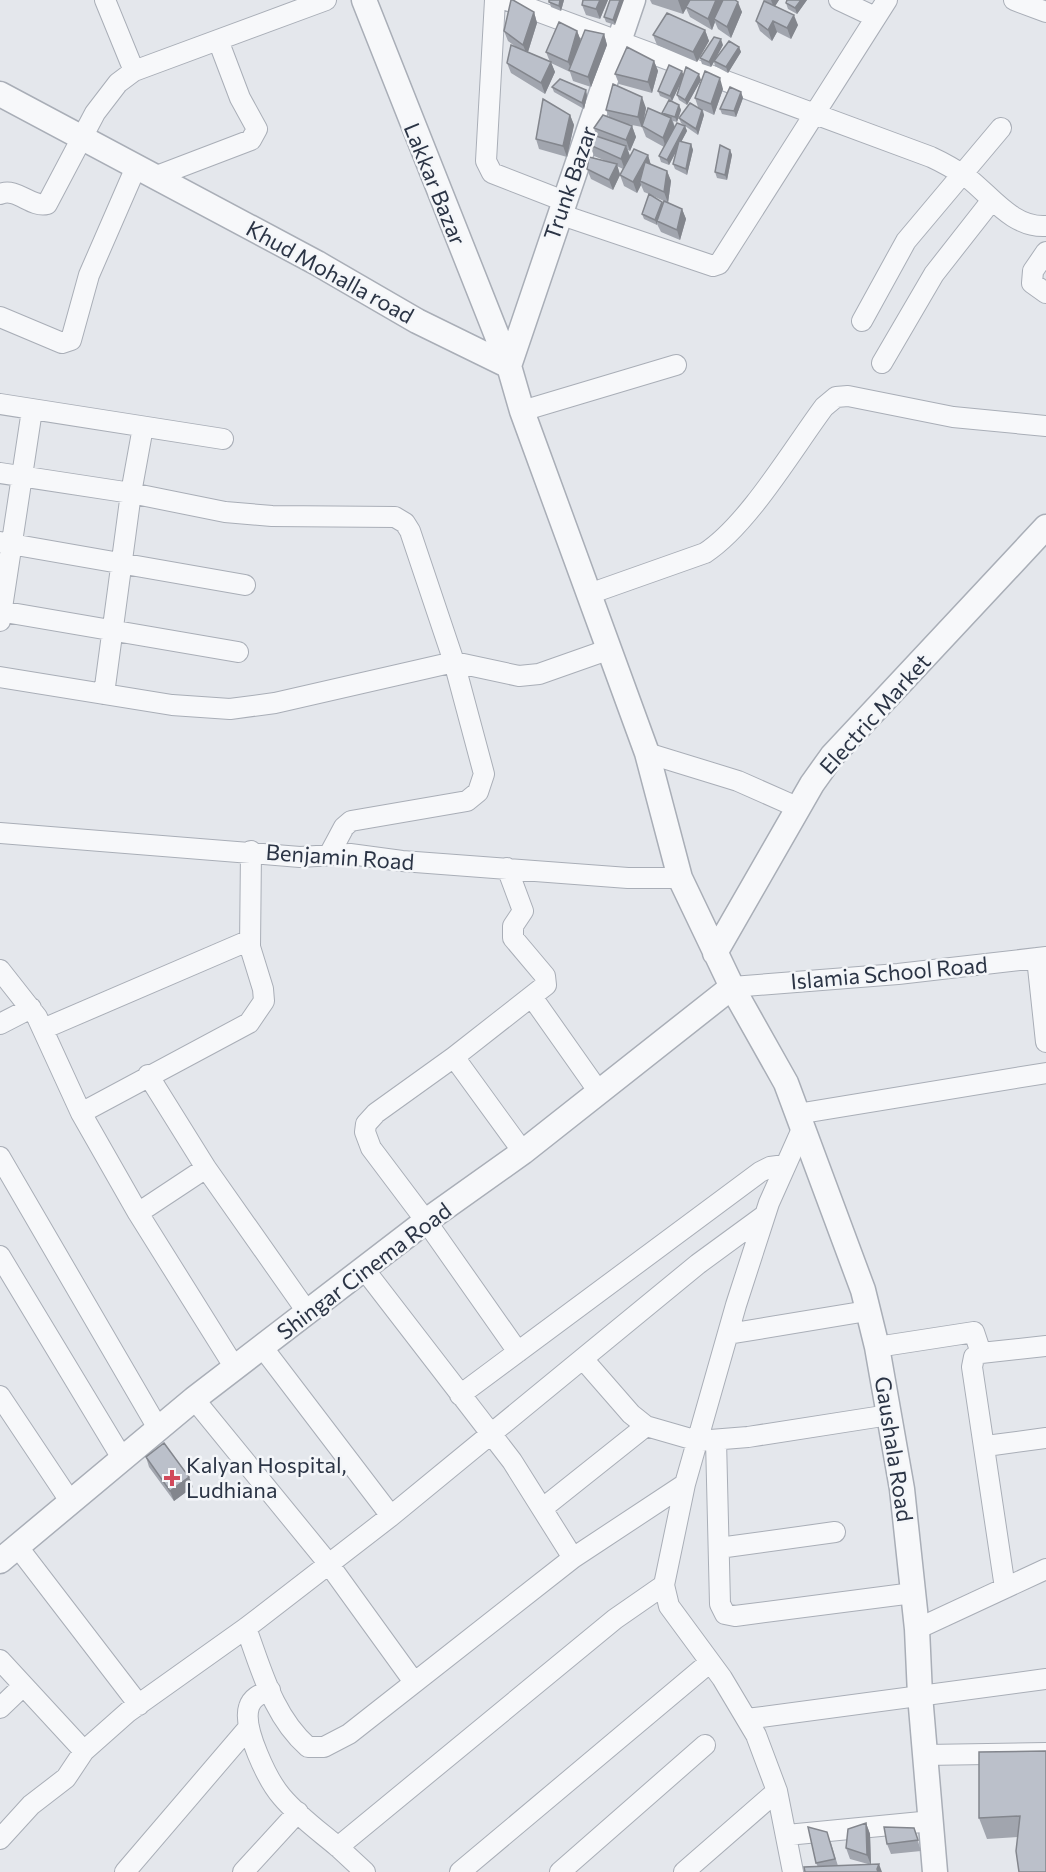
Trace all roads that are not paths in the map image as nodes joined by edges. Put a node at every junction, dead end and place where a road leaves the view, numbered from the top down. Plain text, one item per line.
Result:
1 (105, 0) edge
2 (326, 0) edge
3 (364, 0) edge
4 (495, 0) edge
5 (507, 0) edge
6 (633, 0) edge
7 (839, 0) edge
8 (887, 0) edge
9 (1014, 0) edge
10 (1046, 12) edge
11 (875, 17) junction
12 (218, 40) junction
13 (619, 42) junction
14 (134, 71) junction
15 (0, 94) edge
16 (814, 112) junction
17 (1001, 128) dead end
18 (84, 137) junction
19 (145, 172) junction
20 (962, 174) junction
21 (0, 194) edge
22 (992, 200) junction
23 (561, 208) junction
24 (1044, 229) edge
25 (1046, 252) edge
26 (1046, 293) edge
27 (0, 317) edge
28 (862, 321) dead end
29 (882, 363) dead end
30 (676, 365) dead end
31 (509, 366) junction
32 (0, 404) edge
33 (32, 410) junction
34 (522, 411) junction
35 (1046, 426) edge
36 (143, 427) junction
37 (223, 439) dead end
38 (0, 473) edge
39 (22, 477) junction
40 (131, 493) junction
41 (1044, 533) edge
42 (6, 543) edge
43 (122, 561) junction
44 (245, 585) dead end
45 (589, 594) junction
46 (1, 615) edge
47 (114, 629) junction
48 (610, 648) junction
49 (238, 652) dead end
50 (454, 662) junction
51 (0, 676) edge
52 (104, 694) junction
53 (647, 753) junction
54 (799, 808) junction
55 (0, 833) edge
56 (251, 851) junction
57 (328, 855) junction
58 (507, 868) junction
59 (680, 878) junction
60 (250, 940) junction
61 (715, 953) junction
62 (1041, 957) edge
63 (0, 970) edge
64 (732, 987) junction
65 (532, 997) junction
66 (31, 1008) junction
67 (0, 1024) edge
68 (43, 1029) junction
69 (1046, 1042) edge
70 (454, 1057) junction
71 (1046, 1073) edge
72 (148, 1075) junction
73 (599, 1092) junction
74 (81, 1113) junction
75 (799, 1121) junction
76 (523, 1152) junction
77 (0, 1156) edge
78 (785, 1165) junction
79 (206, 1168) junction
80 (138, 1213) junction
81 (765, 1215) junction
82 (426, 1221) junction
83 (0, 1256) edge
84 (364, 1269) junction
85 (867, 1311) junction
86 (308, 1313) junction
87 (728, 1334) junction
88 (1046, 1346) edge
89 (877, 1347) junction
90 (263, 1348) junction
91 (518, 1352) junction
92 (981, 1353) junction
93 (584, 1359) junction
94 (235, 1368) junction
95 (460, 1395) junction
96 (0, 1396) edge
97 (194, 1399) junction
98 (889, 1415) junction
99 (646, 1426) junction
100 (159, 1430) junction
101 (492, 1435) junction
102 (1046, 1438) edge
103 (707, 1441) junction
104 (986, 1446) junction
105 (122, 1458) junction
106 (685, 1484) junction
107 (70, 1501) junction
108 (543, 1508) junction
109 (391, 1516) junction
110 (835, 1532) dead end
111 (719, 1548) junction
112 (9, 1553) edge
113 (573, 1558) junction
114 (328, 1563) junction
115 (1046, 1569) edge
116 (664, 1585) junction
117 (1005, 1587) junction
118 (913, 1593) junction
119 (246, 1628) junction
120 (917, 1629) junction
121 (0, 1660) edge
122 (709, 1663) junction
123 (1046, 1679) edge
124 (414, 1682) junction
125 (24, 1686) junction
126 (270, 1690) junction
127 (920, 1695) junction
128 (139, 1705) junction
129 (0, 1707) edge
130 (747, 1719) junction
131 (249, 1727) junction
132 (705, 1744) dead end
133 (84, 1751) junction
134 (1046, 1752) edge
135 (926, 1755) junction
136 (777, 1791) junction
137 (298, 1812) junction
138 (932, 1821) junction
139 (787, 1835) junction
140 (0, 1839) edge
141 (338, 1847) junction
142 (356, 1869) edge
143 (125, 1872) edge
144 (243, 1872) edge
145 (460, 1872) edge
146 (560, 1872) edge
147 (684, 1872) edge
148 (793, 1872) edge
149 (935, 1872) edge

1 - 14 street
2 - 12 street
3 - 31 street, Lakkar Bazar
4 - 23 street
5 - 13 street
6 - 13 street, Trunk Bazar
7 - 11 street
8 - 11 street
9 - 10 street
11 - 16 street
12 - 14 street
12 - 19 street
13 - 16 street
13 - 23 street, Trunk Bazar
14 - 18 street
15 - 18 street, Khud Mohalla road
16 - 20 street
16 - 23 street
17 - 20 street
18 - 19 street, Khud Mohalla road
18 - 21 street
19 - 27 street
19 - 31 street, Khud Mohalla road
20 - 22 street
20 - 28 street
22 - 24 street
22 - 29 street
23 - 31 street, Trunk Bazar
25 - 26 street
30 - 34 street
31 - 34 street
32 - 33 street
33 - 36 street
33 - 39 street
34 - 45 street, Gaushala Road
35 - 45 street
36 - 37 street
36 - 40 street
38 - 39 street
39 - 40 street
39 - 42 street
40 - 43 street
40 - 50 street
41 - 54 street, Electric Market
42 - 43 street
42 - 46 street
43 - 44 street
43 - 47 street
45 - 48 street, Gaushala Road
46 - 47 street
47 - 49 street
47 - 52 street
48 - 50 street
48 - 53 street, Gaushala Road
50 - 52 street
50 - 57 street
51 - 52 street
53 - 54 street
53 - 59 street, Gaushala Road
54 - 61 street, Electric Market
55 - 56 street, Benjamin Road
56 - 57 street, Benjamin Road
56 - 60 street
57 - 58 street, Benjamin Road
58 - 59 street, Benjamin Road
58 - 65 street
59 - 61 street, Gaushala Road
60 - 68 street
60 - 72 street
61 - 64 street, Gaushala Road
62 - 64 street, Islamia School Road
62 - 69 street
63 - 66 street
64 - 73 street, Shingar Cinema Road
64 - 75 street, Gaushala Road
65 - 70 street
65 - 73 street
66 - 67 street
66 - 68 street
68 - 74 street
70 - 76 street
70 - 82 street
71 - 75 street
72 - 74 street
72 - 79 street
73 - 76 street, Shingar Cinema Road
74 - 80 street
75 - 78 street
75 - 85 street, Gaushala Road
76 - 82 street, Shingar Cinema Road
77 - 100 street
78 - 81 street
78 - 91 street
79 - 80 street
79 - 86 street
80 - 94 street
81 - 87 street
81 - 93 street
82 - 84 street, Shingar Cinema Road
82 - 91 street
83 - 105 street
84 - 86 street, Shingar Cinema Road
84 - 95 street
85 - 87 street
85 - 89 street, Gaushala Road
86 - 90 street, Shingar Cinema Road
87 - 103 street
88 - 92 street
89 - 92 street
89 - 98 street, Gaushala Road
90 - 94 street, Shingar Cinema Road
90 - 109 street
91 - 95 street
92 - 104 street
93 - 99 street
93 - 101 street
94 - 97 street, Shingar Cinema Road
95 - 101 street
96 - 107 street
97 - 100 street, Shingar Cinema Road
97 - 114 street
98 - 103 street
98 - 118 street, Gaushala Road
99 - 103 street
99 - 108 street
100 - 105 street, Shingar Cinema Road
101 - 108 street
101 - 109 street
102 - 104 street
103 - 106 street
103 - 111 street
104 - 117 street
105 - 107 street, Shingar Cinema Road
106 - 113 street
106 - 116 street
107 - 112 street, Shingar Cinema Road
108 - 113 street
109 - 114 street
110 - 111 street
111 - 118 street
112 - 128 street
113 - 124 street
114 - 119 street
114 - 124 street
115 - 117 street
116 - 122 street
116 - 141 street
117 - 120 street
118 - 120 street, Gaushala Road
119 - 126 street
119 - 128 street
120 - 127 street, Gaushala Road
121 - 125 street
122 - 130 street
122 - 145 street
123 - 127 street
124 - 126 street
125 - 129 street
125 - 133 street
126 - 131 street
127 - 130 street
127 - 135 street, Gaushala Road
128 - 133 street
130 - 136 street
131 - 137 street
131 - 143 street
132 - 146 street
133 - 140 street
134 - 135 street
135 - 138 street, Gaushala Road
136 - 139 street
136 - 147 street
137 - 141 street
137 - 144 street
138 - 139 street
138 - 149 street, Gaushala Road
139 - 148 street
141 - 142 street

